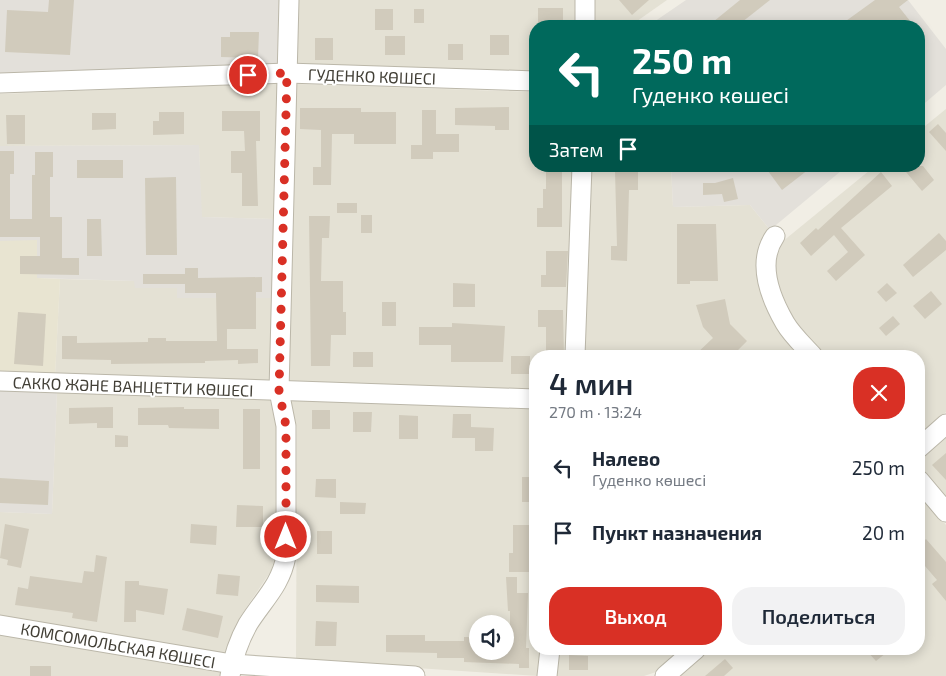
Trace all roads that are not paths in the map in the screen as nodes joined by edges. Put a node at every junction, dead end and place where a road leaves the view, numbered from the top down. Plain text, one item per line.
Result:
1 (289, 0) edge
2 (585, 0) edge
3 (585, 20) edge
4 (287, 73) junction
5 (529, 81) edge
6 (0, 83) edge
7 (582, 172) edge
8 (775, 236) dead end
9 (575, 350) edge
10 (808, 350) edge
11 (0, 381) edge
12 (279, 391) junction
13 (529, 399) edge
14 (946, 424) edge
15 (925, 443) edge
16 (925, 487) edge
17 (946, 512) edge
18 (0, 625) edge
19 (549, 655) edge
20 (689, 655) edge
21 (231, 670) edge
22 (416, 676) edge
23 (547, 676) edge
24 (665, 676) edge

1 - 4 street
2 - 3 street
4 - 5 street, ГУДЕНКО КӨШЕСІ
4 - 6 street, ГУДЕНКО КӨШЕСІ
4 - 12 street
7 - 9 street
8 - 10 street
11 - 12 street, САККО ЖӘНЕ ВАНЦЕТТИ КӨШЕСІ
12 - 13 street, САККО ЖӘНЕ ВАНЦЕТТИ КӨШЕСІ
12 - 21 street
14 - 15 street
16 - 17 street
18 - 21 street, КОМСОМОЛЬСКАЯ КӨШЕСІ
19 - 23 street
20 - 24 street
21 - 22 street, КОМСОМОЛЬСКАЯ КӨШЕСІ

